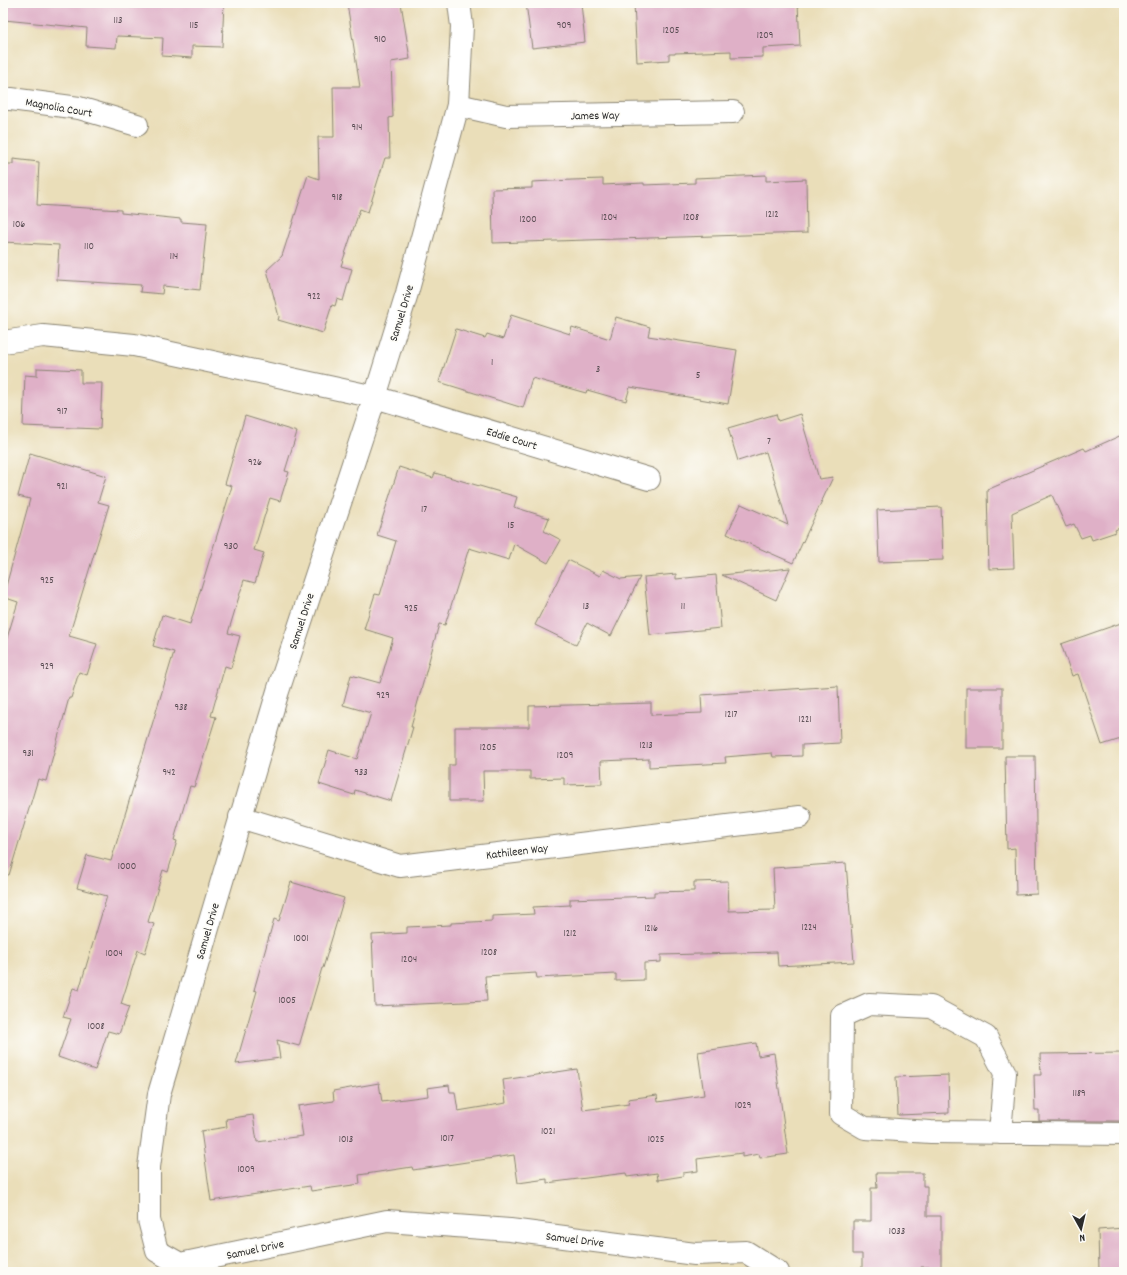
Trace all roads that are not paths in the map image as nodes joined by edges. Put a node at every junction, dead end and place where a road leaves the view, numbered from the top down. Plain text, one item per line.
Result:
1 (459, 3) edge
2 (3, 99) edge
3 (458, 105) junction
4 (733, 112) dead end
5 (137, 125) dead end
6 (3, 342) edge
7 (375, 397) junction
8 (649, 479) dead end
9 (240, 817) junction
10 (800, 817) dead end
11 (1000, 1133) junction
12 (1124, 1134) edge
13 (778, 1272) edge

1 - 3 street, Samuel Drive
2 - 5 street, Magnolia Court
3 - 4 street, James Way
3 - 7 street, Samuel Drive
6 - 7 street, Eddie Court
7 - 8 street, Eddie Court
7 - 9 street, Samuel Drive
9 - 10 street, Kathileen Way
9 - 13 street, Samuel Drive
11 - 11 street
11 - 12 street

